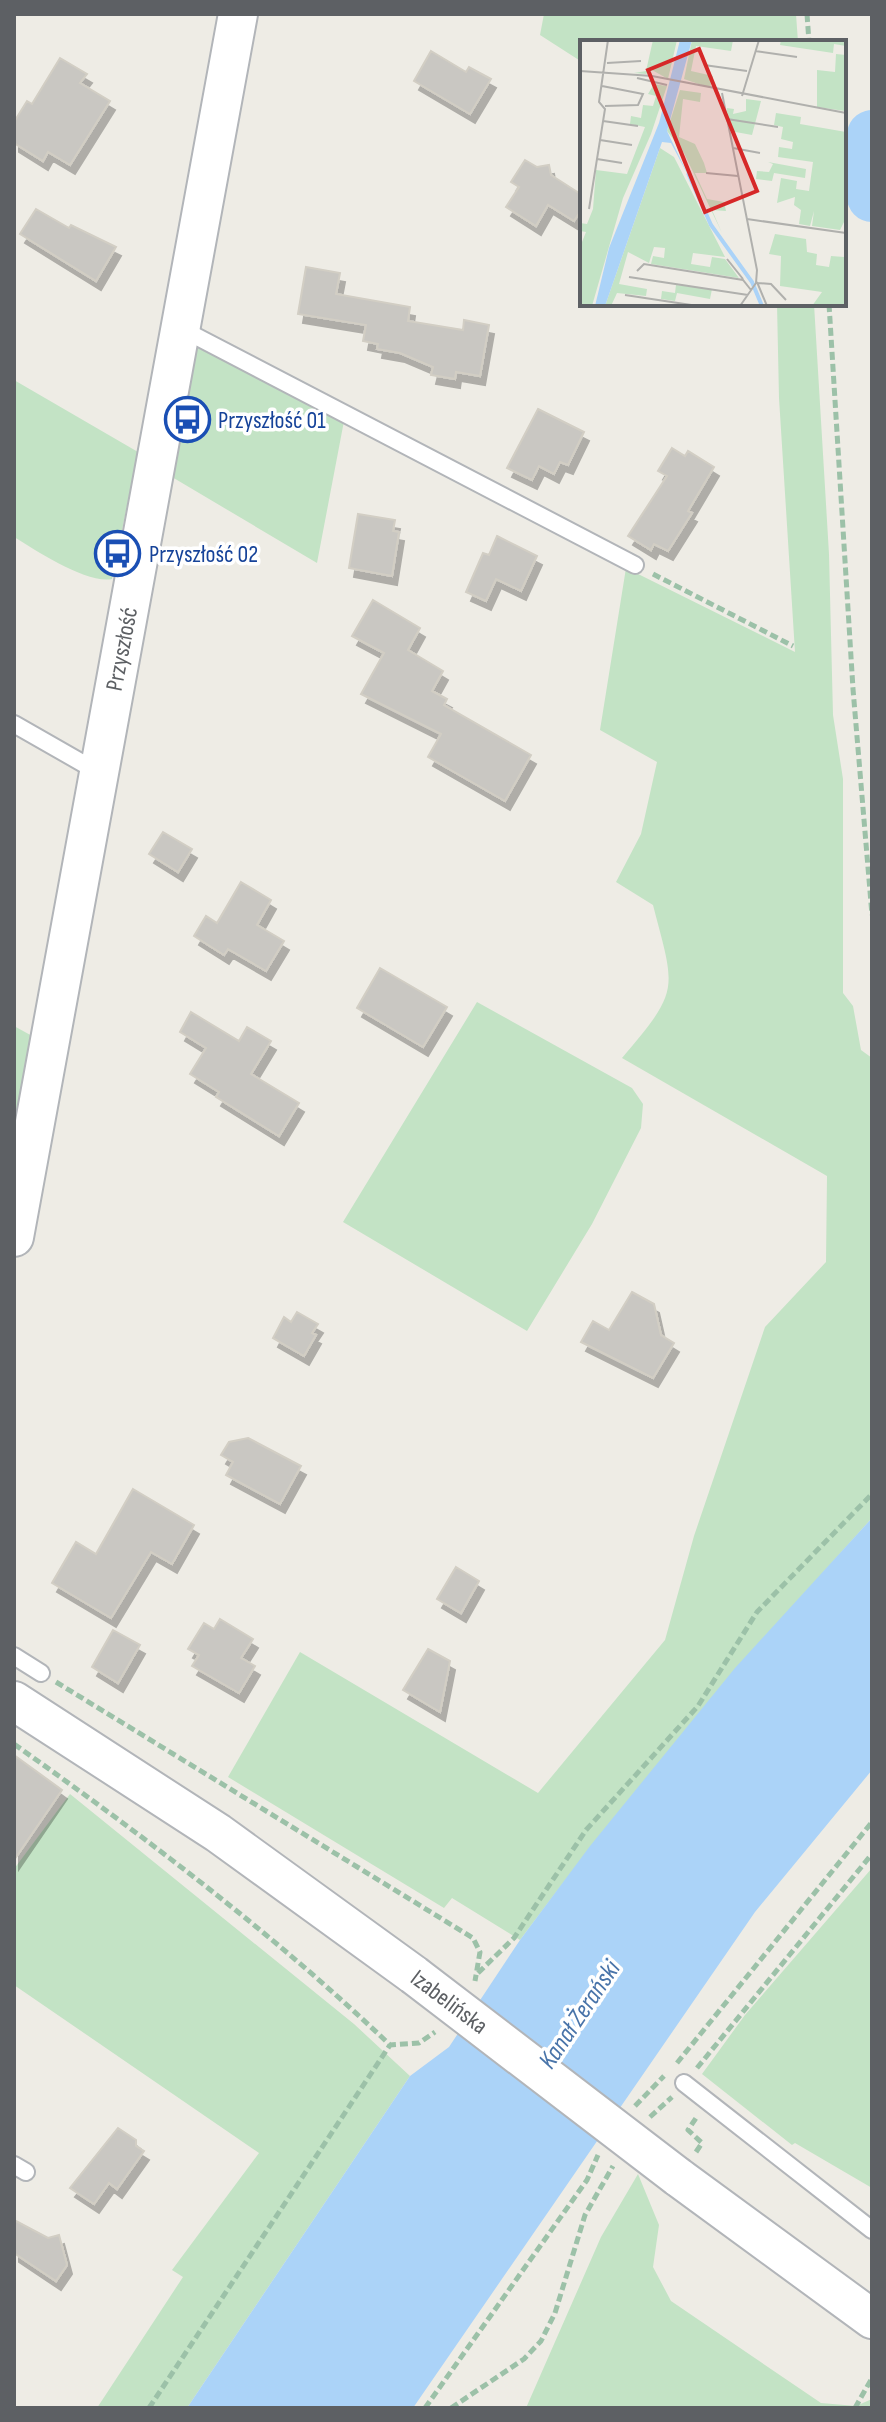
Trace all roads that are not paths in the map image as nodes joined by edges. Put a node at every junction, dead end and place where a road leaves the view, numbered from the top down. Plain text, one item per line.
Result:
1 (238, 14) edge
2 (182, 329) junction
3 (635, 565) road end
4 (14, 724) edge
5 (98, 772) junction
6 (14, 1237) edge
7 (14, 1656) edge
8 (41, 1673) dead end
9 (14, 1701) edge
10 (684, 2083) road end
11 (872, 2230) edge
12 (872, 2319) edge

1 - 2 street, Przyszłość
2 - 3 lane
2 - 5 street, Przyszłość
4 - 5 lane
5 - 6 street, Przyszłość
7 - 8 lane
9 - 12 street, Izabelińska, bridge
10 - 11 lane

